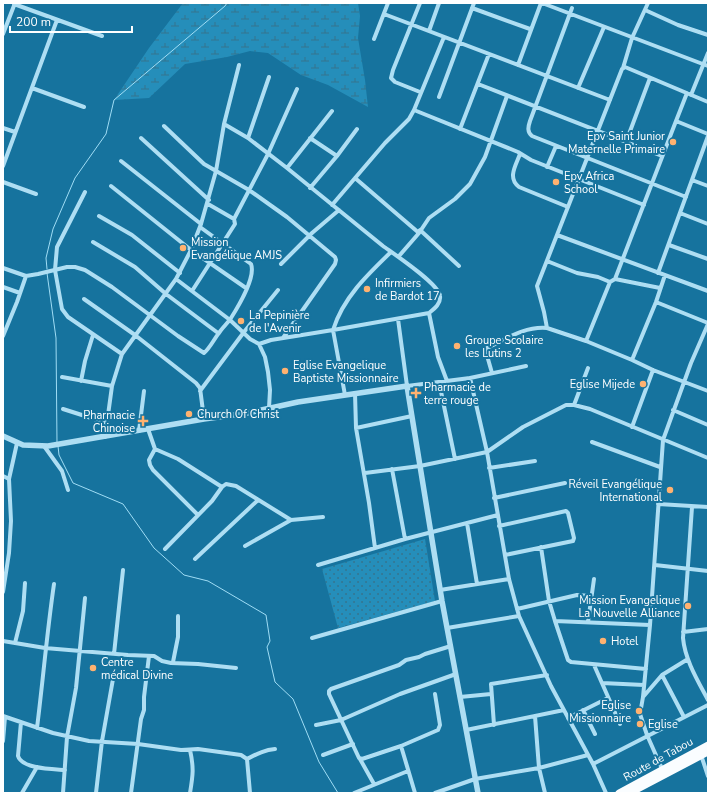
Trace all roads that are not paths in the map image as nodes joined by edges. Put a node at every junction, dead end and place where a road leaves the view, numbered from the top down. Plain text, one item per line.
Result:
1 (388, 3) edge
2 (420, 3) edge
3 (439, 3) edge
4 (541, 3) edge
5 (648, 3) edge
6 (14, 4) edge
7 (473, 5) edge
8 (572, 8) dead end
9 (645, 10) junction
10 (384, 14) junction
11 (570, 14) junction
12 (57, 20) junction
13 (412, 25) junction
14 (604, 27) junction
15 (530, 29) junction
16 (429, 31) junction
17 (3, 34) edge
18 (708, 35) edge
19 (102, 36) dead end
20 (444, 37) junction
21 (632, 38) junction
22 (374, 39) dead end
23 (460, 43) junction
24 (708, 53) edge
25 (489, 54) junction
26 (239, 65) dead end
27 (518, 65) junction
28 (706, 65) edge
29 (623, 68) junction
30 (547, 76) junction
31 (269, 77) dead end
32 (650, 78) junction
33 (478, 84) junction
34 (32, 88) junction
35 (578, 88) junction
36 (297, 89) dead end
37 (420, 92) junction
38 (689, 94) junction
39 (507, 96) junction
40 (440, 97) dead end
41 (610, 100) junction
42 (708, 102) edge
43 (84, 107) dead end
44 (536, 107) junction
45 (414, 110) junction
46 (332, 111) dead end
47 (676, 121) junction
48 (224, 124) junction
49 (164, 126) dead end
50 (3, 128) edge
51 (357, 129) dead end
52 (460, 130) junction
53 (598, 131) junction
54 (15, 132) junction
55 (708, 135) edge
56 (141, 138) dead end
57 (248, 138) junction
58 (310, 138) junction
59 (491, 141) junction
60 (626, 142) junction
61 (556, 146) junction
62 (703, 150) junction
63 (708, 151) edge
64 (268, 154) junction
65 (520, 154) junction
66 (337, 156) junction
67 (662, 156) junction
68 (587, 157) junction
69 (121, 161) dead end
70 (3, 166) edge
71 (547, 167) junction
72 (287, 168) junction
73 (216, 171) junction
74 (355, 178) junction
75 (578, 180) junction
76 (692, 180) junction
77 (3, 182) edge
78 (653, 184) junction
79 (111, 186) dead end
80 (708, 186) edge
81 (310, 188) junction
82 (249, 190) junction
83 (85, 192) dead end
84 (36, 194) dead end
85 (686, 197) junction
86 (208, 202) junction
87 (332, 205) junction
88 (644, 206) junction
89 (568, 207) junction
90 (339, 210) junction
91 (680, 213) junction
92 (99, 216) dead end
93 (234, 219) junction
94 (708, 224) edge
95 (201, 225) junction
96 (420, 231) junction
97 (557, 235) junction
98 (309, 236) junction
99 (93, 242) dead end
100 (223, 243) junction
101 (669, 245) junction
102 (191, 250) junction
103 (391, 252) junction
104 (399, 256) junction
105 (623, 259) junction
106 (708, 259) edge
107 (547, 261) junction
108 (210, 263) junction
109 (280, 264) dead end
110 (459, 266) dead end
111 (3, 268) edge
112 (55, 270) junction
113 (180, 273) junction
114 (658, 273) junction
115 (665, 275) junction
116 (26, 276) junction
117 (176, 279) junction
118 (615, 279) junction
119 (610, 282) junction
120 (3, 287) edge
121 (246, 288) junction
122 (660, 288) junction
123 (278, 290) dead end
124 (708, 290) edge
125 (192, 291) junction
126 (20, 293) junction
127 (166, 294) junction
128 (84, 299) dead end
129 (656, 302) junction
130 (429, 313) junction
131 (150, 316) junction
132 (398, 319) junction
133 (230, 320) junction
134 (708, 323) edge
135 (547, 328) junction
136 (333, 330) junction
137 (244, 332) junction
138 (218, 333) junction
139 (93, 335) junction
140 (135, 335) junction
141 (3, 336) edge
142 (283, 338) junction
143 (586, 341) junction
144 (259, 344) junction
145 (122, 354) junction
146 (632, 360) junction
147 (526, 366) dead end
148 (588, 368) dead end
149 (653, 370) junction
150 (492, 373) junction
151 (62, 377) dead end
152 (470, 378) junction
153 (81, 381) junction
154 (447, 381) junction
155 (439, 382) junction
156 (684, 382) junction
157 (112, 386) junction
158 (407, 386) junction
159 (144, 391) dead end
160 (200, 391) junction
161 (708, 391) edge
162 (355, 393) junction
163 (345, 395) junction
164 (574, 404) junction
165 (63, 408) dead end
166 (269, 408) junction
167 (673, 410) junction
168 (412, 416) junction
169 (204, 419) junction
170 (107, 423) junction
171 (708, 424) edge
172 (632, 427) junction
173 (356, 428) junction
174 (148, 429) junction
175 (138, 431) junction
176 (3, 436) edge
177 (105, 437) junction
178 (662, 440) junction
179 (592, 442) dead end
180 (17, 443) junction
181 (44, 446) junction
182 (155, 448) junction
183 (487, 452) junction
184 (708, 458) edge
185 (455, 459) junction
186 (536, 461) dead end
187 (420, 466) junction
188 (660, 467) junction
189 (489, 468) junction
190 (392, 469) junction
191 (364, 473) junction
192 (3, 476) edge
193 (9, 479) junction
194 (565, 483) dead end
195 (631, 484) dead end
196 (659, 484) junction
197 (222, 487) junction
198 (68, 490) dead end
199 (494, 498) junction
200 (258, 500) junction
201 (658, 504) junction
202 (692, 507) junction
203 (708, 507) edge
204 (198, 515) junction
205 (498, 515) junction
206 (323, 517) dead end
207 (291, 520) junction
208 (467, 523) junction
209 (499, 526) junction
210 (431, 531) junction
211 (405, 538) junction
212 (246, 546) dead end
213 (541, 547) junction
214 (375, 548) junction
215 (165, 549) dead end
216 (3, 550) edge
217 (9, 553) junction
218 (505, 555) junction
219 (195, 559) dead end
220 (318, 565) dead end
221 (654, 565) junction
222 (687, 569) junction
223 (123, 570) dead end
224 (708, 571) edge
225 (509, 579) junction
226 (594, 579) dead end
227 (25, 583) dead end
228 (54, 584) dead end
229 (477, 584) junction
230 (440, 590) junction
231 (3, 592) edge
232 (592, 596) junction
233 (85, 598) dead end
234 (442, 601) junction
235 (549, 601) junction
236 (517, 609) junction
237 (178, 616) dead end
238 (519, 616) junction
239 (555, 621) junction
240 (588, 622) junction
241 (650, 625) junction
242 (447, 628) junction
243 (708, 629) edge
244 (683, 632) junction
245 (312, 638) dead end
246 (3, 642) edge
247 (15, 643) junction
248 (450, 646) junction
249 (45, 648) junction
250 (80, 651) junction
251 (114, 654) junction
252 (149, 656) junction
253 (688, 658) junction
254 (173, 662) junction
255 (594, 665) junction
256 (236, 668) dead end
257 (646, 669) junction
258 (456, 674) junction
259 (547, 675) junction
260 (662, 675) junction
261 (113, 679) dead end
262 (602, 683) junction
263 (644, 685) junction
264 (435, 694) dead end
265 (491, 694) junction
266 (460, 697) junction
267 (643, 697) junction
268 (608, 698) junction
269 (708, 700) edge
270 (708, 705) edge
271 (564, 710) junction
272 (583, 710) junction
273 (534, 716) junction
274 (684, 716) junction
275 (4, 717) edge
276 (568, 718) junction
277 (341, 720) junction
278 (21, 722) junction
279 (620, 724) dead end
280 (316, 725) dead end
281 (494, 725) junction
282 (37, 728) junction
283 (466, 730) junction
284 (595, 734) dead end
285 (647, 735) junction
286 (67, 736) junction
287 (3, 741) edge
288 (102, 741) junction
289 (138, 744) junction
290 (353, 744) junction
291 (708, 745) edge
292 (401, 746) junction
293 (275, 749) dead end
294 (190, 750) junction
295 (708, 752) edge
296 (323, 755) dead end
297 (588, 755) junction
298 (701, 756) junction
299 (360, 759) junction
300 (247, 760) junction
301 (593, 764) junction
302 (37, 767) junction
303 (539, 768) junction
304 (65, 770) junction
305 (408, 771) junction
306 (663, 772) junction
307 (708, 776) edge
308 (475, 779) junction
309 (374, 784) junction
310 (22, 793) edge
311 (63, 793) edge
312 (96, 793) edge
313 (131, 793) edge
314 (190, 793) edge
315 (250, 793) edge
316 (354, 793) edge
317 (415, 793) edge
318 (435, 793) edge
319 (478, 793) edge
320 (545, 793) edge
321 (606, 793) edge
322 (619, 793) edge
323 (630, 793) edge

1 - 10 street
2 - 13 street
3 - 16 street
4 - 11 street
4 - 15 street
5 - 9 street
6 - 12 street
6 - 17 street
7 - 15 street
7 - 23 street
8 - 11 street
9 - 18 street
9 - 21 street
10 - 13 street
10 - 22 street
11 - 14 street
11 - 30 street
12 - 19 street
12 - 34 street
13 - 16 street
13 - 37 street
14 - 21 street
14 - 35 street
15 - 27 street
16 - 20 street
20 - 23 street
20 - 37 street
21 - 28 street
21 - 29 street
23 - 25 street
23 - 40 street
24 - 28 street
25 - 27 street
25 - 33 street
26 - 48 street
27 - 30 street
28 - 38 street
29 - 32 street
29 - 41 street
30 - 35 street
30 - 44 street
31 - 57 street
32 - 38 street
32 - 60 street
33 - 39 street
33 - 52 street
34 - 43 street
34 - 54 street
35 - 41 street
36 - 64 street
37 - 45 street
38 - 42 street
38 - 47 street
39 - 44 street
39 - 59 street
41 - 53 street
44 - 53 street
44 - 61 street
45 - 52 street
45 - 74 street
46 - 58 street
47 - 55 street
47 - 67 street
48 - 57 street
48 - 73 street
49 - 73 street
50 - 54 street
51 - 66 street
52 - 59 street
53 - 60 street
53 - 68 street
54 - 70 street
55 - 62 street
56 - 86 street
57 - 64 street
58 - 66 street
58 - 72 street
59 - 65 street
59 - 96 street
60 - 67 street
61 - 68 street
61 - 71 street
62 - 63 street
62 - 76 street
64 - 72 street
64 - 82 street
65 - 71 street
65 - 89 street
66 - 81 street
67 - 78 street
68 - 75 street
68 - 78 street
69 - 95 street
71 - 75 street
72 - 81 street
73 - 82 street
73 - 86 street
74 - 87 street
74 - 96 street
75 - 88 street
75 - 89 street
76 - 80 street
76 - 85 street
77 - 84 street
78 - 85 street
78 - 88 street
79 - 102 street
81 - 87 street
82 - 93 street
82 - 98 street
83 - 112 street
85 - 91 street
86 - 93 street
86 - 95 street
87 - 90 street
88 - 105 street
89 - 97 street
90 - 98 street
90 - 103 street
91 - 94 street
91 - 101 street
92 - 113 street
93 - 100 street
95 - 100 street
95 - 102 street
96 - 104 street
96 - 110 street
97 - 105 street
97 - 107 street
98 - 109 street
98 - 142 street
99 - 127 street
100 - 108 street
100 - 121 street
101 - 106 street
101 - 114 street
102 - 108 street
102 - 113 street
103 - 104 street
103 - 136 street
104 - 130 street
105 - 114 street
105 - 118 street
107 - 119 street
107 - 135 street
108 - 121 street
108 - 125 street
111 - 116 street
112 - 116 street
112 - 131 street
112 - 139 street
113 - 117 street
114 - 115 street
115 - 122 street
115 - 124 street
116 - 126 street
117 - 125 street
117 - 127 street
118 - 119 street
118 - 122 street
119 - 143 street
120 - 126 street
121 - 133 street
122 - 129 street
123 - 137 street
125 - 133 street
126 - 141 street
127 - 131 street
127 - 138 street
128 - 140 street
129 - 134 street
129 - 146 street
130 - 132 street
130 - 154 street
131 - 138 street
131 - 140 street
132 - 136 street
132 - 158 street
133 - 137 street
133 - 138 street
134 - 156 street
135 - 143 street
135 - 150 street
136 - 142 street
136 - 163 street
137 - 144 street
137 - 160 street
139 - 145 street
139 - 153 street
140 - 145 street
140 - 160 street
142 - 144 street
143 - 146 street
144 - 166 street
145 - 157 street
146 - 149 street
147 - 150 street
148 - 164 street
149 - 156 street
149 - 172 street
150 - 152 street
151 - 153 street
152 - 154 street
152 - 183 street
153 - 157 street
154 - 155 street
155 - 158 street
155 - 185 street
156 - 161 street
156 - 167 street
157 - 170 street
158 - 162 street
158 - 168 street
159 - 175 street
160 - 169 street
162 - 163 street
162 - 173 street
163 - 166 street
164 - 172 street
164 - 183 street
165 - 170 street
166 - 169 street
167 - 171 street
167 - 178 street
168 - 173 street
168 - 187 street
169 - 174 street
170 - 177 street
172 - 178 street
173 - 191 street
174 - 175 street
174 - 182 street
175 - 177 street
176 - 180 street
177 - 181 street
178 - 184 street
178 - 188 street
179 - 188 street
180 - 181 street
180 - 193 street
181 - 198 street
182 - 197 street
182 - 204 street
183 - 185 street
183 - 189 street
185 - 187 street
186 - 189 street
187 - 190 street
187 - 210 street
188 - 196 street
189 - 199 street
190 - 191 street
190 - 211 street
191 - 214 street
192 - 193 street
193 - 217 street
194 - 199 street
195 - 196 street
196 - 201 street
197 - 200 street
197 - 204 street
199 - 205 street
200 - 207 street
200 - 219 street
201 - 202 street
201 - 221 street
202 - 203 street
202 - 222 street
204 - 215 street
205 - 208 street
205 - 209 street
206 - 207 street
207 - 212 street
208 - 210 street
208 - 229 street
209 - 213 street
209 - 218 street
210 - 211 street
210 - 230 street
211 - 214 street
213 - 218 street
213 - 235 street
214 - 220 street
216 - 217 street
217 - 231 street
218 - 225 street
221 - 222 street
221 - 241 street
222 - 224 street
222 - 244 street
223 - 251 street
225 - 229 street
225 - 236 street
226 - 232 street
227 - 247 street
228 - 249 street
229 - 230 street
230 - 234 street
232 - 235 street
232 - 240 street
233 - 250 street
234 - 242 street
234 - 245 street
235 - 236 street
235 - 239 street
236 - 238 street
237 - 254 street
238 - 242 street
238 - 259 street
239 - 240 street
239 - 255 street
240 - 241 street
241 - 257 street
242 - 248 street
243 - 244 street
244 - 253 street
246 - 247 street
247 - 249 street
248 - 258 street
248 - 277 street
249 - 250 street
249 - 282 street
250 - 251 street
250 - 286 street
251 - 252 street
252 - 254 street
252 - 289 street
253 - 260 street
253 - 269 street
254 - 256 street
255 - 257 street
255 - 262 street
257 - 263 street
258 - 266 street
258 - 277 street
259 - 265 street
259 - 271 street
260 - 267 street
260 - 274 street
261 - 288 street
262 - 263 street
262 - 268 street
263 - 267 street
264 - 292 street
265 - 266 street
265 - 281 street
266 - 283 street
267 - 285 street
268 - 272 street
268 - 279 street
270 - 274 street
271 - 273 street
271 - 276 street
272 - 276 street
272 - 284 street
273 - 281 street
273 - 303 street
274 - 285 street
275 - 278 street
275 - 287 street
276 - 297 street
277 - 280 street
277 - 290 street
278 - 282 street
278 - 302 street
281 - 283 street
282 - 286 street
283 - 308 street
285 - 301 street
285 - 306 street
286 - 288 street
286 - 304 street
288 - 289 street
288 - 312 street
289 - 294 street
289 - 313 street
290 - 296 street
290 - 299 street
291 - 306 main road, Route de Tabou
292 - 299 street
292 - 305 street
293 - 300 street
294 - 300 street
294 - 314 street
295 - 298 main road, Route de Tabou
297 - 301 street
297 - 303 street
298 - 306 main road, Route de Tabou
298 - 307 street
299 - 309 street
300 - 315 street
301 - 321 street
302 - 304 street
302 - 310 street
303 - 308 street
303 - 320 street
304 - 311 street
305 - 309 street
305 - 317 street
306 - 322 main road, Route de Tabou
306 - 323 main road, Route de Tabou
308 - 318 street
308 - 319 street
309 - 316 street

